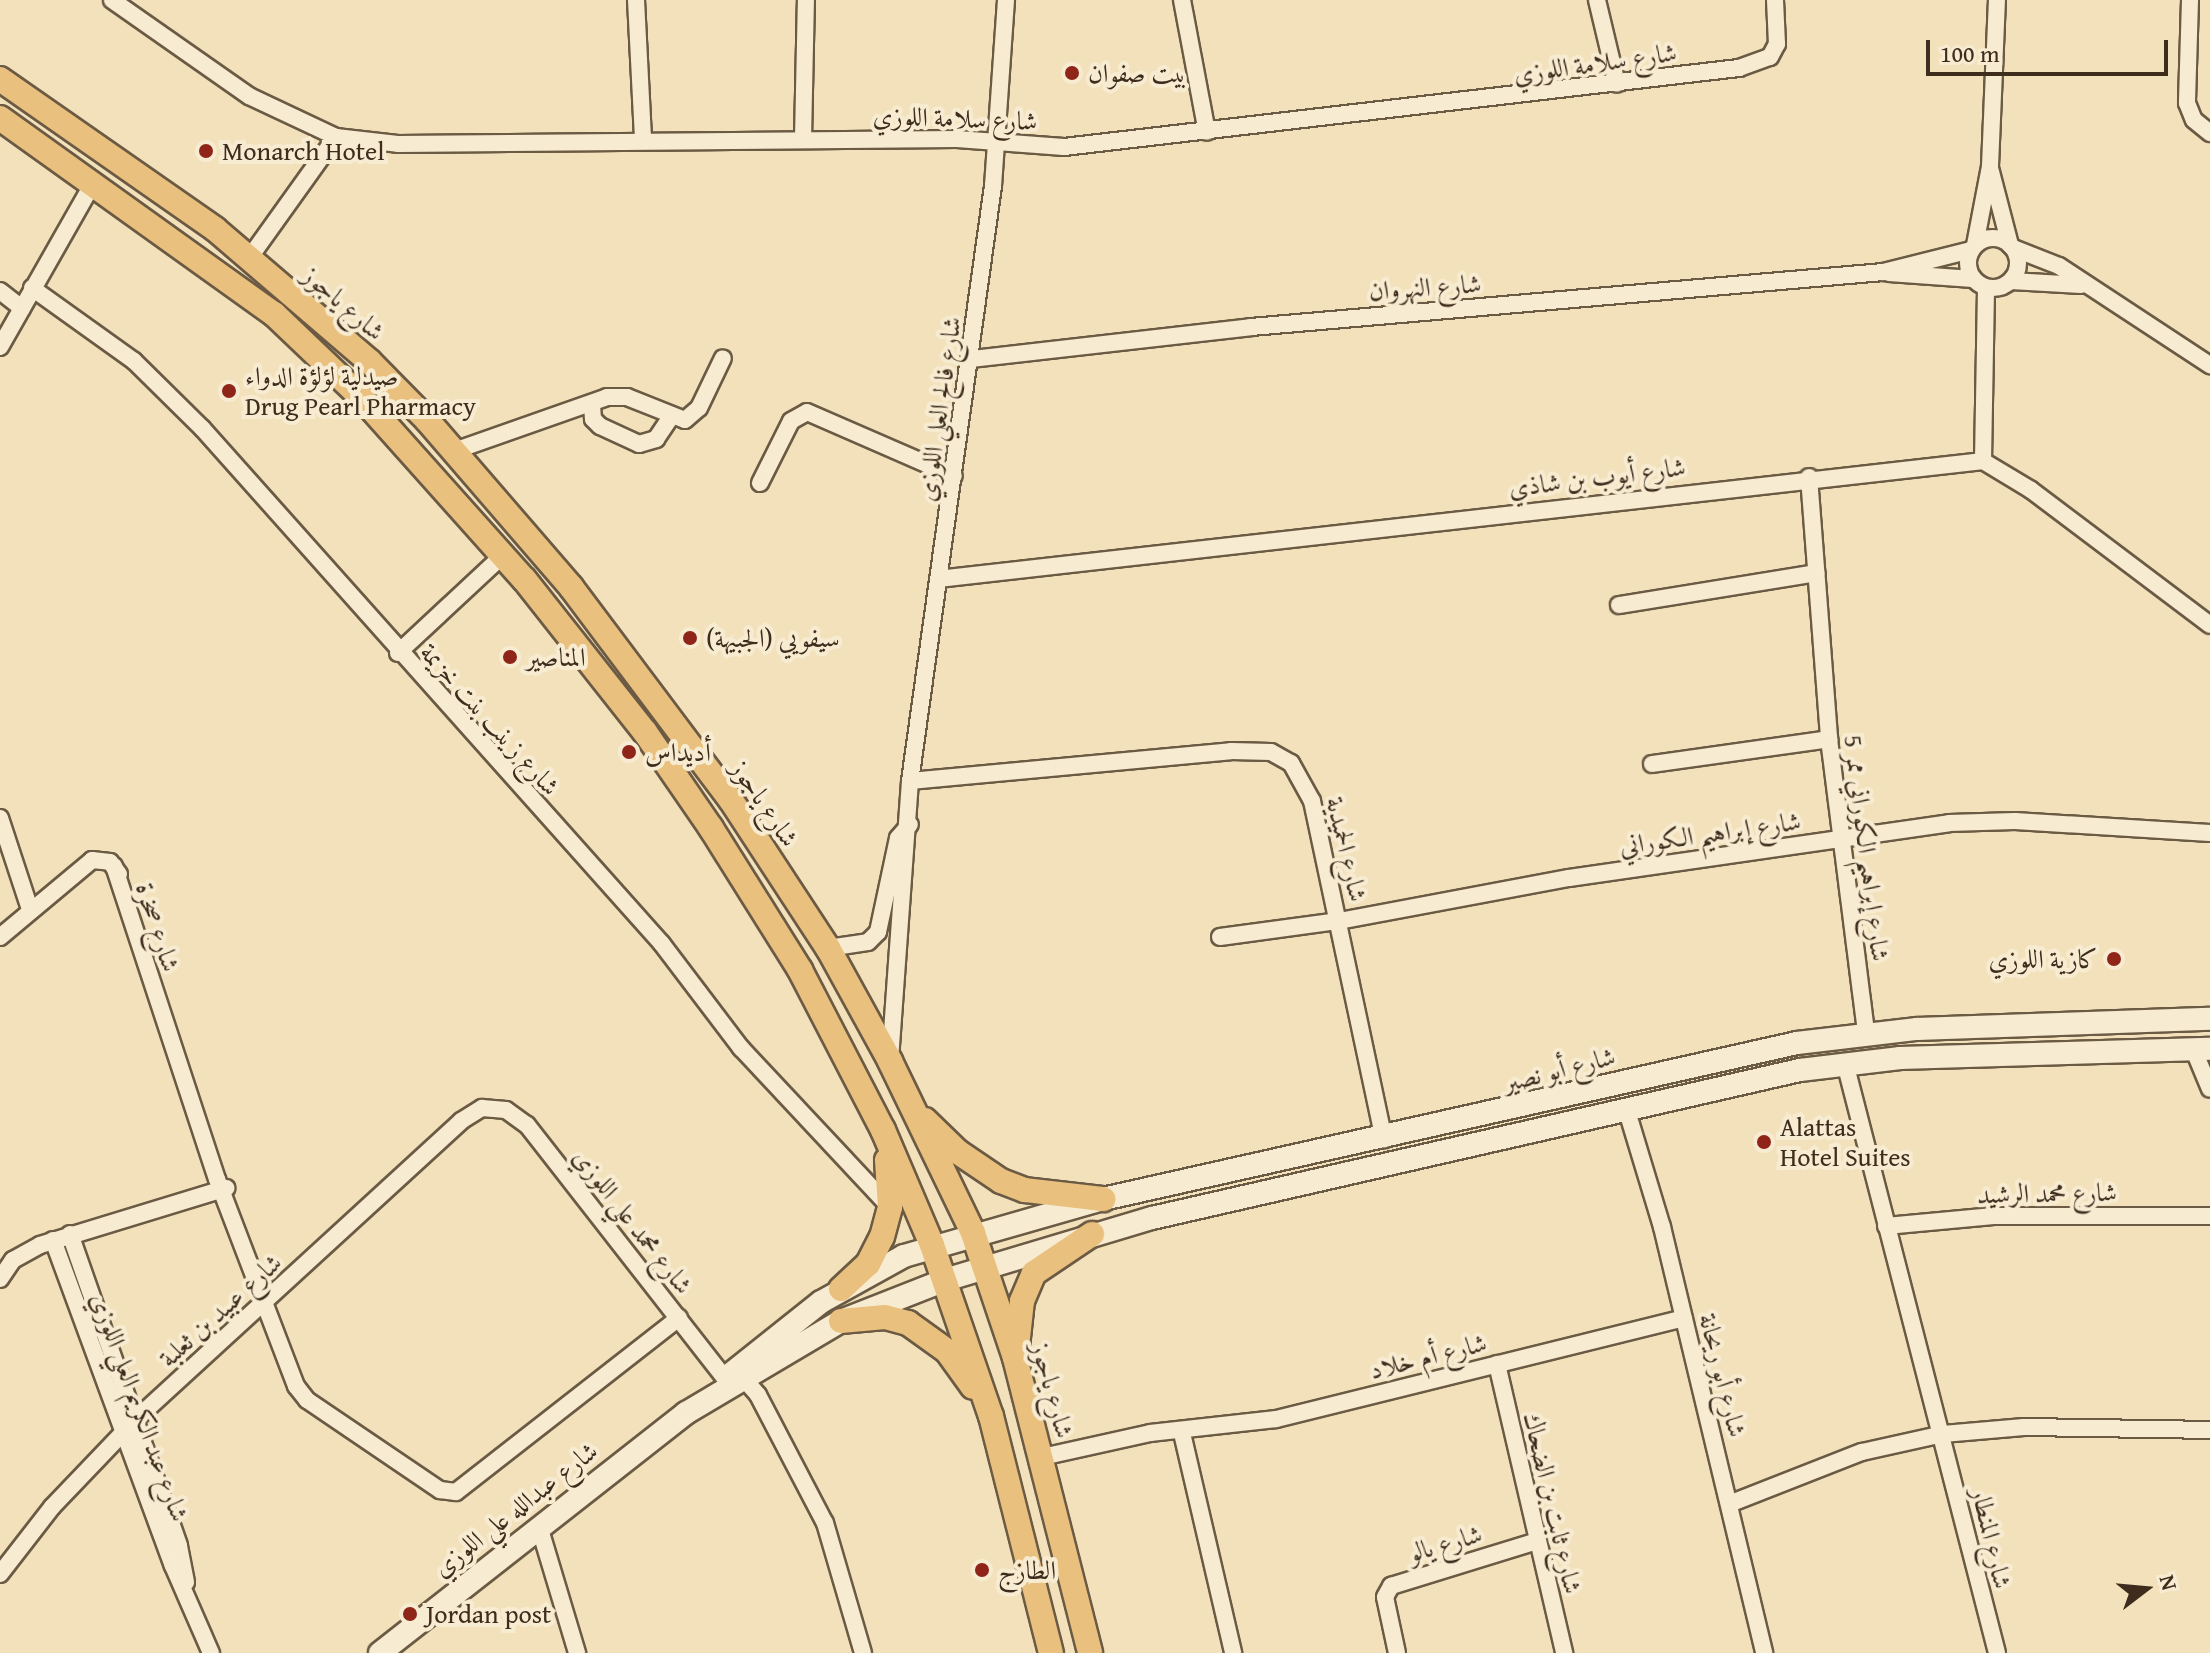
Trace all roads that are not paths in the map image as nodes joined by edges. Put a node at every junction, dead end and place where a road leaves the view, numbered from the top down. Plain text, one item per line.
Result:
1 (112, 0) edge
2 (636, 0) edge
3 (806, 0) edge
4 (1006, 0) edge
5 (1182, 0) edge
6 (1597, 0) edge
7 (1775, 0) edge
8 (1997, 0) edge
9 (2190, 0) edge
10 (0, 79) edge
11 (1617, 84) junction
12 (0, 118) edge
13 (1207, 132) junction
14 (2210, 133) edge
15 (336, 137) junction
16 (803, 139) junction
17 (643, 140) junction
18 (997, 140) junction
19 (1990, 166) junction
20 (92, 185) junction
21 (2012, 246) junction
22 (1973, 247) junction
23 (250, 257) junction
24 (1883, 272) junction
25 (2011, 281) junction
26 (1980, 284) junction
27 (32, 288) junction
28 (2095, 288) junction
29 (0, 291) edge
30 (22, 308) junction
31 (0, 347) edge
32 (723, 358) dead end
33 (972, 359) junction
34 (2210, 365) edge
35 (592, 405) junction
36 (670, 418) junction
37 (454, 451) junction
38 (1983, 461) junction
39 (954, 476) junction
40 (1809, 477) junction
41 (760, 483) dead end
42 (503, 555) junction
43 (1816, 573) junction
44 (938, 579) junction
45 (1619, 605) dead end
46 (2210, 625) edge
47 (398, 653) junction
48 (1829, 739) junction
49 (1652, 764) dead end
50 (910, 781) junction
51 (0, 818) edge
52 (910, 824) junction
53 (2210, 833) edge
54 (1842, 840) junction
55 (30, 909) junction
56 (1339, 921) junction
57 (0, 937) edge
58 (1220, 937) dead end
59 (828, 948) junction
60 (2210, 1019) edge
61 (1866, 1033) junction
62 (2201, 1049) edge
63 (890, 1061) junction
64 (1845, 1063) junction
65 (2210, 1089) edge
66 (910, 1105) junction
67 (493, 1107) joint
68 (1627, 1111) junction
69 (883, 1130) junction
70 (1384, 1139) junction
71 (225, 1194) junction
72 (1103, 1199) junction
73 (890, 1207) junction
74 (2210, 1216) edge
75 (1886, 1226) junction
76 (973, 1233) junction
77 (70, 1234) junction
78 (1092, 1234) junction
79 (53, 1240) junction
80 (932, 1245) junction
81 (6, 1258) edge
82 (986, 1267) junction
83 (0, 1279) edge
84 (945, 1280) junction
85 (841, 1289) junction
86 (266, 1304) junction
87 (679, 1318) junction
88 (1684, 1318) junction
89 (841, 1321) junction
90 (1015, 1358) junction
91 (1497, 1364) junction
92 (735, 1379) junction
93 (991, 1416) junction
94 (129, 1426) junction
95 (2210, 1430) edge
96 (1182, 1433) junction
97 (1943, 1434) junction
98 (1042, 1457) junction
99 (1729, 1504) junction
100 (539, 1526) junction
101 (1534, 1542) junction
102 (0, 1574) edge
103 (402, 1645) edge
104 (211, 1653) edge
105 (380, 1653) edge
106 (577, 1653) edge
107 (863, 1653) edge
108 (1051, 1653) edge
109 (1090, 1653) edge
110 (1233, 1653) edge
111 (1397, 1653) edge
112 (1564, 1653) edge
113 (1764, 1653) edge
114 (1997, 1653) edge

1 - 15 street, شارع سلامة اللوزي
2 - 17 street
3 - 16 street
4 - 18 street, شارع فالح العلي اللوزي
5 - 13 street
6 - 11 street
7 - 11 street, شارع سلامة اللوزي
8 - 19 street
9 - 14 street
10 - 23 main road, شارع ياجوز
11 - 13 street, شارع سلامة اللوزي
12 - 20 main road, شارع ياجوز
13 - 18 street, شارع سلامة اللوزي
15 - 17 street, شارع سلامة اللوزي
15 - 23 street
16 - 17 street, شارع سلامة اللوزي
16 - 18 street, شارع سلامة اللوزي
18 - 33 street, شارع فالح العلي اللوزي
19 - 21 street
19 - 22 street
20 - 27 street
20 - 42 main road, شارع ياجوز
21 - 22 street
21 - 25 street
21 - 28 street
22 - 24 street, شارع النهروان
22 - 26 street
23 - 37 main road, شارع ياجوز
24 - 26 street, شارع النهروان
24 - 33 street, شارع النهروان
25 - 26 street
25 - 28 street
26 - 38 street
27 - 30 street
27 - 47 street, شارع زينب بنت خزيمة
28 - 34 street
29 - 30 street
30 - 31 street
32 - 36 street
33 - 39 street, شارع فالح العلي اللوزي
35 - 36 street
35 - 36 street
35 - 37 street
37 - 59 main road, شارع ياجوز
38 - 40 street, شارع أيوب بن شاذي
38 - 46 street
39 - 41 street
39 - 44 street, شارع فالح العلي اللوزي
40 - 43 street, شارع إبراهيم الكوراني ممر 5
40 - 44 street, شارع أيوب بن شاذي
42 - 47 street
42 - 69 main road, شارع ياجوز
43 - 45 street
43 - 48 street, شارع إبراهيم الكوراني ممر 5
44 - 50 street, شارع فالح العلي اللوزي
47 - 73 street, شارع زينب بنت خزيمة
48 - 49 street
48 - 54 street, شارع إبراهيم الكوراني ممر 5
50 - 52 street, شارع فالح العلي اللوزي
50 - 56 street, شارع الحميدية
51 - 55 street
52 - 59 street, شارع فالح العلي اللوزي
52 - 63 street, شارع فالح العلي اللوزي
53 - 54 street, شارع إبراهيم الكوراني
54 - 56 street, شارع إبراهيم الكوراني
54 - 61 street, شارع إبراهيم الكوراني ممر 5
55 - 57 street
55 - 71 street, شارع صخرة
56 - 58 street, شارع إبراهيم الكوراني
56 - 70 street, شارع الحميدية
59 - 63 main road, شارع ياجوز
60 - 61 main road, شارع أبو نصير
61 - 70 main road, شارع أبو نصير
62 - 64 main road
62 - 65 street
63 - 66 main road, شارع ياجوز
64 - 68 main road
64 - 75 street
66 - 72 main road
66 - 76 main road, شارع ياجوز
67 - 86 street, شارع عبيد بن ثعلبة
67 - 87 street, شارع محمد علي اللوزي
68 - 78 main road
68 - 88 street, شارع أبو ريحانة
69 - 73 main road
69 - 80 main road, شارع ياجوز
70 - 72 main road, شارع أبو نصير
71 - 77 street
71 - 86 street, شارع صخرة
72 - 76 main road, شارع أبو نصير
73 - 85 main road
74 - 75 street, شارع محمد الرشيد
75 - 97 street
76 - 80 main road, شارع أبو نصير
76 - 82 main road, شارع ياجوز
77 - 79 street
77 - 94 street, شارع عبد الكريم العلي اللوزي
78 - 82 main road
78 - 90 main road
79 - 81 street
79 - 94 street, شارع عبد الكريم العلي اللوزي
80 - 84 main road, شارع ياجوز
80 - 85 main road, شارع عبدالله علي اللوزي
81 - 83 street
82 - 84 main road
82 - 90 main road, شارع ياجوز
84 - 89 main road, شارع عبدالله علي اللوزي
84 - 93 main road, شارع ياجوز
85 - 92 main road, شارع عبدالله علي اللوزي
86 - 87 street, شارع صخرة
86 - 94 street, شارع عبيد بن ثعلبة
87 - 92 street, شارع محمد علي اللوزي
88 - 91 street, شارع أم خلاد
88 - 99 street, شارع أبو ريحانة
89 - 92 main road, شارع عبدالله علي اللوزي
89 - 93 main road
90 - 98 main road, شارع ياجوز
91 - 96 street, شارع أم خلاد
91 - 101 street, شارع ثابت بن الضحاك
92 - 100 main road, شارع عبدالله علي اللوزي
92 - 107 street, شارع محمد علي اللوزي
93 - 108 main road, شارع ياجوز
94 - 102 street, شارع عبيد بن ثعلبة
94 - 104 street, شارع عبد الكريم العلي اللوزي
95 - 97 street
96 - 98 street, شارع أم خلاد
96 - 110 street
97 - 99 street
97 - 114 street, شارع المنطار
98 - 109 main road, شارع ياجوز
99 - 113 street, شارع أبو ريحانة
100 - 103 main road, شارع عبدالله علي اللوزي
100 - 106 street
101 - 111 street, شارع يالو
101 - 112 street, شارع ثابت بن الضحاك
103 - 105 main road, شارع عبدالله علي اللوزي

